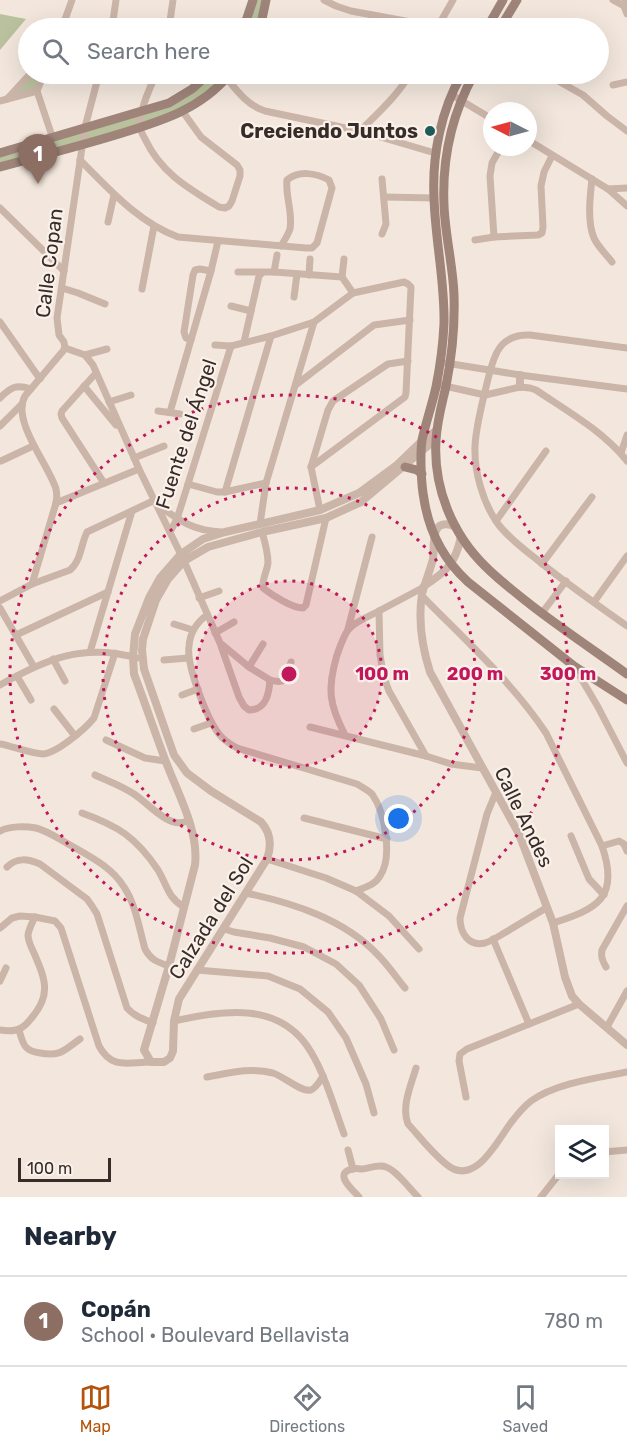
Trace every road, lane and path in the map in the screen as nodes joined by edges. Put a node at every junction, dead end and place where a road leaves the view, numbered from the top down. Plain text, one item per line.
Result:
1 (72, 0) edge
2 (116, 0) edge
3 (172, 0) edge
4 (253, 0) edge
5 (266, 0) edge
6 (324, 0) edge
7 (453, 0) edge
8 (503, 0) edge
9 (516, 0) edge
10 (613, 0) edge
11 (626, 7) edge
12 (66, 18) edge
13 (113, 18) edge
14 (170, 18) edge
15 (246, 18) edge
16 (262, 18) edge
17 (386, 18) edge
18 (443, 18) edge
19 (493, 18) edge
20 (506, 18) edge
21 (627, 82) edge
22 (20, 84) edge
23 (40, 84) edge
24 (96, 84) edge
25 (152, 84) edge
26 (196, 84) edge
27 (217, 84) edge
28 (233, 84) edge
29 (403, 84) edge
30 (457, 84) edge
31 (470, 84) edge
32 (565, 84) edge
33 (613, 85) dead end
34 (37, 91) junction
35 (452, 94) junction
36 (4, 100) edge
37 (462, 101) junction
38 (142, 111) junction
39 (183, 112) junction
40 (483, 114) edge
41 (85, 127) junction
42 (140, 128) junction
43 (360, 131) junction
44 (627, 131) edge
45 (52, 136) junction
46 (82, 146) junction
47 (537, 146) edge
48 (0, 153) edge
49 (435, 153) junction
50 (496, 156) edge
51 (552, 156) junction
52 (80, 160) junction
53 (0, 167) edge
54 (382, 179) dead end
55 (592, 179) junction
56 (434, 188) junction
57 (444, 188) junction
58 (627, 188) edge
59 (608, 189) junction
60 (384, 197) junction
61 (113, 198) junction
62 (434, 198) junction
63 (627, 206) edge
64 (0, 208) edge
65 (108, 222) dead end
66 (154, 226) junction
67 (382, 234) dead end
68 (494, 237) junction
69 (475, 240) dead end
70 (218, 242) junction
71 (281, 246) junction
72 (277, 255) dead end
73 (310, 259) dead end
74 (344, 259) dead end
75 (612, 262) dead end
76 (211, 270) junction
77 (64, 271) junction
78 (238, 272) dead end
79 (274, 272) junction
80 (262, 273) junction
81 (297, 274) junction
82 (309, 275) junction
83 (342, 278) junction
84 (62, 288) junction
85 (142, 290) dead end
86 (353, 293) junction
87 (294, 297) dead end
88 (105, 304) dead end
89 (231, 306) dead end
90 (251, 311) junction
91 (410, 320) junction
92 (0, 322) edge
93 (314, 322) junction
94 (271, 336) junction
95 (191, 340) junction
96 (244, 342) junction
97 (215, 345) dead end
98 (231, 346) junction
99 (65, 348) junction
100 (627, 348) edge
101 (107, 349) dead end
102 (85, 355) junction
103 (408, 361) junction
104 (445, 363) junction
105 (490, 371) junction
106 (96, 373) junction
107 (520, 375) junction
108 (40, 379) junction
109 (0, 384) edge
110 (297, 384) junction
111 (441, 385) junction
112 (84, 386) junction
113 (520, 387) junction
114 (627, 388) edge
115 (31, 389) junction
116 (3, 395) edge
117 (131, 395) dead end
118 (485, 395) junction
119 (109, 402) junction
120 (22, 404) junction
121 (158, 411) dead end
122 (170, 412) junction
123 (180, 414) dead end
124 (429, 417) junction
125 (439, 419) junction
126 (0, 426) edge
127 (122, 432) junction
128 (437, 434) junction
129 (627, 435) edge
130 (33, 446) junction
131 (164, 446) dead end
132 (422, 446) junction
133 (546, 451) dead end
134 (621, 453) junction
135 (134, 458) junction
136 (1, 461) edge
137 (627, 461) edge
138 (311, 467) junction
139 (405, 467) junction
140 (139, 469) junction
141 (422, 474) junction
142 (104, 483) junction
143 (266, 483) junction
144 (188, 484) junction
145 (225, 492) junction
146 (592, 497) dead end
147 (156, 502) junction
148 (56, 503) junction
149 (320, 510) junction
150 (132, 511) junction
151 (326, 518) junction
152 (177, 519) junction
153 (496, 521) junction
154 (261, 528) junction
155 (171, 532) junction
156 (225, 532) junction
157 (459, 532) junction
158 (434, 536) junction
159 (372, 537) dead end
160 (627, 556) edge
161 (182, 558) junction
162 (451, 564) junction
163 (542, 564) junction
164 (566, 581) junction
165 (32, 584) junction
166 (219, 591) dead end
167 (423, 591) junction
168 (108, 592) junction
169 (199, 598) junction
170 (0, 601) edge
171 (594, 602) junction
172 (0, 608) edge
173 (379, 611) junction
174 (542, 613) junction
175 (207, 615) junction
176 (234, 622) dead end
177 (174, 624) dead end
178 (627, 626) edge
179 (348, 629) junction
180 (193, 630) junction
181 (215, 633) junction
182 (16, 635) junction
183 (220, 643) junction
184 (263, 644) dead end
185 (90, 652) junction
186 (115, 653) junction
187 (133, 657) junction
188 (188, 658) junction
189 (53, 659) junction
190 (143, 659) junction
191 (164, 660) dead end
192 (291, 662) dead end
193 (574, 666) junction
194 (34, 667) junction
195 (249, 667) junction
196 (627, 674) edge
197 (17, 676) junction
198 (270, 680) junction
199 (65, 681) dead end
200 (0, 685) edge
201 (198, 688) junction
202 (182, 695) dead end
203 (31, 700) dead end
204 (627, 700) edge
205 (54, 709) dead end
206 (210, 723) junction
207 (310, 727) dead end
208 (194, 729) dead end
209 (345, 735) junction
210 (75, 736) junction
211 (106, 740) dead end
212 (0, 744) edge
213 (426, 756) junction
214 (165, 761) junction
215 (627, 763) edge
216 (482, 768) junction
217 (95, 775) dead end
218 (496, 792) junction
219 (82, 813) dead end
220 (304, 818) dead end
221 (189, 821) junction
222 (0, 831) edge
223 (571, 836) dead end
224 (387, 840) junction
225 (602, 846) junction
226 (627, 851) edge
227 (267, 859) junction
228 (7, 867) dead end
229 (356, 891) junction
230 (246, 893) junction
231 (603, 895) junction
232 (627, 906) edge
233 (184, 907) junction
234 (546, 908) junction
235 (35, 917) junction
236 (553, 924) junction
237 (0, 928) edge
238 (224, 929) junction
239 (493, 939) junction
240 (419, 949) dead end
241 (168, 966) junction
242 (606, 967) dead end
243 (6, 969) dead end
244 (196, 970) junction
245 (0, 981) edge
246 (405, 988) dead end
247 (627, 991) edge
248 (579, 1004) junction
249 (174, 1021) junction
250 (153, 1023) junction
251 (529, 1024) junction
252 (607, 1026) junction
253 (0, 1030) edge
254 (19, 1030) junction
255 (80, 1039) dead end
256 (627, 1045) edge
257 (144, 1050) junction
258 (394, 1050) dead end
259 (130, 1062) junction
260 (151, 1062) junction
261 (416, 1068) dead end
262 (627, 1072) edge
263 (323, 1076) junction
264 (207, 1077) dead end
265 (466, 1097) dead end
266 (374, 1113) dead end
267 (344, 1134) dead end
268 (348, 1150) dead end
269 (627, 1150) edge
270 (609, 1152) edge
271 (353, 1168) junction
272 (555, 1179) edge
273 (359, 1197) edge
274 (418, 1197) edge
275 (541, 1197) edge

1 - 12 street
2 - 13 street
3 - 14 street
4 - 15 main road
5 - 16 main road
6 - 17 street
7 - 18 street
8 - 19 main road
9 - 20 main road
10 - 11 street
21 - 33 street
22 - 36 street
23 - 34 street
24 - 41 street, Calle Copan
25 - 38 street
26 - 38 main road
27 - 39 main road
28 - 43 street
29 - 43 street
30 - 35 main road
31 - 37 main road
32 - 44 street
34 - 36 street
34 - 45 street
35 - 37 street
35 - 49 main road
37 - 40 street
37 - 57 main road
38 - 41 main road
38 - 42 street
39 - 42 main road
39 - 42 street
41 - 45 main road
41 - 46 street, Calle Copan
42 - 46 main road
43 - 49 street
45 - 48 main road
46 - 52 street, Calle Copan
46 - 53 main road
47 - 51 street
49 - 56 main road
50 - 68 street
51 - 55 street
51 - 68 street
52 - 61 street
52 - 77 street, Calle Copan
54 - 60 street
55 - 59 street
55 - 75 street
56 - 57 main road
56 - 62 main road
57 - 104 main road
58 - 59 street
59 - 63 street
60 - 62 street
60 - 67 street
61 - 65 street
61 - 66 street
62 - 104 main road
64 - 77 street
66 - 70 street
66 - 85 street
68 - 69 street
70 - 71 street
70 - 76 street
71 - 71 street
72 - 79 street
73 - 82 street
74 - 83 street
76 - 95 street
76 - 95 street
77 - 84 street, Calle Copan
78 - 80 street
79 - 80 street
79 - 81 street
80 - 90 street
81 - 82 street
81 - 87 street
82 - 83 street
83 - 86 street
84 - 88 street
84 - 99 street, Calle Copan
86 - 91 street
86 - 93 street
89 - 90 street
90 - 96 street
91 - 103 street
91 - 110 street
92 - 108 street
93 - 94 street
93 - 110 street
94 - 96 street
94 - 145 street
95 - 122 street
96 - 98 street
97 - 98 street
98 - 144 street, Fuente del Ángel
99 - 102 street
99 - 108 street
100 - 105 street
101 - 102 street
102 - 106 street
103 - 138 street
103 - 138 street
104 - 105 street
104 - 111 main road
105 - 107 street
105 - 118 street
106 - 112 street
106 - 119 street
107 - 113 street
107 - 114 street
108 - 115 street
109 - 116 street
110 - 143 street
111 - 118 street
111 - 124 main road
111 - 125 main road
112 - 127 street
112 - 142 street
113 - 118 street
113 - 134 street
115 - 116 street
115 - 120 street
117 - 119 street
118 - 153 street
119 - 127 street
120 - 126 street
120 - 130 street
121 - 122 street
122 - 123 street
124 - 125 main road
124 - 132 main road
125 - 128 main road
127 - 135 street
128 - 132 street
128 - 157 main road
129 - 134 street
130 - 136 street
130 - 148 street
131 - 135 street
132 - 139 street
132 - 141 main road
132 - 149 street
133 - 153 street
134 - 137 street
135 - 140 street
138 - 149 street
139 - 141 main road
139 - 151 street
140 - 142 street
140 - 147 street
141 - 158 main road
142 - 148 street
143 - 145 street
143 - 154 street
144 - 145 street
144 - 152 street, Fuente del Ángel
146 - 163 street
147 - 150 street
147 - 152 street
147 - 155 street
148 - 165 street
149 - 154 street
150 - 165 street
150 - 168 street
151 - 154 street
151 - 154 street
152 - 155 street, Fuente del Ángel
152 - 156 street
153 - 163 street
154 - 156 street, Calzada del Sol
154 - 161 street, Calzada del Sol
155 - 161 street
156 - 161 street, Calzada del Sol
157 - 158 street
157 - 162 street
157 - 174 main road
158 - 162 main road
158 - 167 street, Calle Andes
159 - 179 street
160 - 171 street
161 - 169 street
161 - 187 street, Calzada del Sol
161 - 190 street, Calzada del Sol
162 - 167 street
162 - 193 main road
163 - 164 street
164 - 171 street
164 - 174 street
165 - 170 street
166 - 169 street
167 - 173 street
167 - 216 street, Calle Andes
167 - 225 street
168 - 182 street
168 - 185 street
169 - 175 street
171 - 178 street
172 - 182 street
173 - 179 street
173 - 213 street
174 - 196 main road
175 - 180 street
175 - 181 street
176 - 181 street
177 - 180 street
179 - 209 street
180 - 188 street
181 - 183 street
182 - 194 street
183 - 195 street
183 - 198 street
184 - 195 street
185 - 186 street
185 - 189 street
186 - 187 street
186 - 210 street
187 - 190 street
187 - 214 street, Calzada del Sol
188 - 191 street
188 - 201 street
189 - 194 street
189 - 199 street
190 - 227 street, Calzada del Sol
192 - 198 street
193 - 204 main road
193 - 215 street
194 - 197 street
195 - 198 street
197 - 200 street
197 - 203 street
201 - 202 street
201 - 206 street
205 - 210 street
206 - 208 street
206 - 224 street
207 - 209 street
209 - 213 street
210 - 212 street
211 - 214 street
213 - 216 street
214 - 221 street, Calzada del Sol
216 - 218 street, Calle Andes
217 - 221 street
218 - 234 street, Calle Andes
218 - 239 street
219 - 233 street
220 - 224 street
221 - 233 street, Calzada del Sol
222 - 241 street
223 - 231 street
224 - 229 street
225 - 226 street
225 - 231 street
227 - 229 street
227 - 230 street, Calzada del Sol
228 - 250 street
229 - 240 street
230 - 238 street, Calzada del Sol
230 - 246 street
231 - 236 street
232 - 242 street
233 - 241 street, Calzada del Sol
234 - 236 street, Calle Andes
234 - 239 street
235 - 237 street
235 - 254 street
235 - 259 street, Calzada del Sol
236 - 248 street, Calle Andes
238 - 244 street, Calzada del Sol
238 - 258 street
239 - 251 street
241 - 250 street, Calzada del Sol
243 - 245 street
244 - 249 street, Calzada del Sol
244 - 266 street
247 - 252 street
248 - 251 street
248 - 252 street, Calle Andes
249 - 260 street, Calzada del Sol
249 - 263 street
250 - 257 street, Calzada del Sol
251 - 265 street
252 - 256 street, Calle Andes
253 - 254 street
254 - 255 street
257 - 259 street
257 - 260 street
259 - 260 street, Calzada del Sol
261 - 262 street
263 - 264 street
263 - 267 street
268 - 271 street
269 - 270 street
271 - 273 street
271 - 274 street
272 - 275 street

